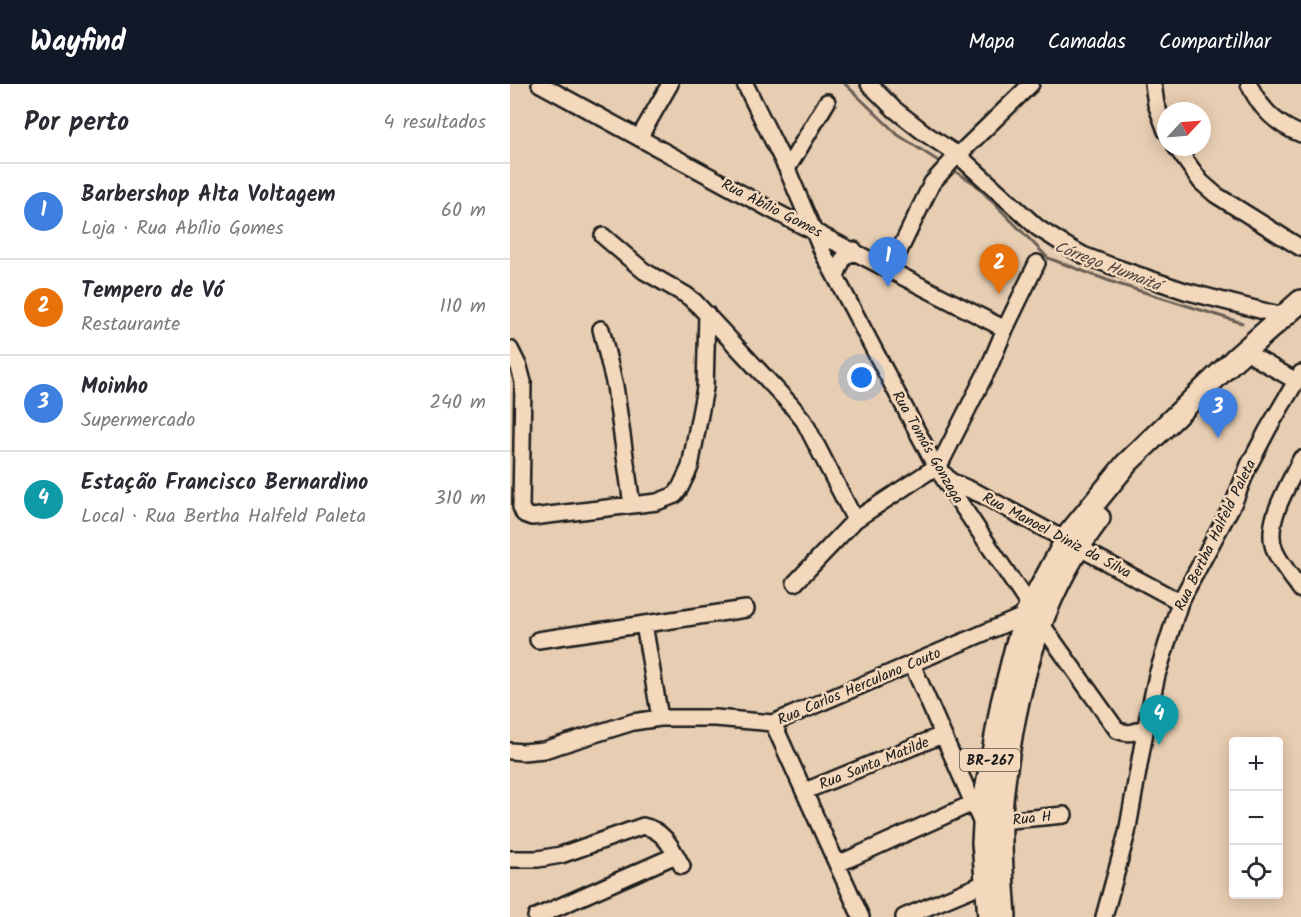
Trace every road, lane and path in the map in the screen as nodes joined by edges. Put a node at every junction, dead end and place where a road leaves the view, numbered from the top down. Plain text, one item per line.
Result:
1 (540, 84) edge
2 (670, 84) edge
3 (745, 84) edge
4 (868, 84) edge
5 (1031, 84) edge
6 (1153, 84) edge
7 (1249, 84) edge
8 (827, 102) dead end
9 (1157, 107) edge
10 (1301, 134) edge
11 (639, 138) junction
12 (1182, 156) edge
13 (950, 163) junction
14 (788, 169) junction
15 (812, 229) junction
16 (603, 236) dead end
17 (1301, 248) edge
18 (854, 250) junction
19 (1037, 263) dead end
20 (890, 270) junction
21 (836, 276) junction
22 (1301, 301) edge
23 (706, 314) junction
24 (1292, 317) edge
25 (601, 329) dead end
26 (1005, 329) junction
27 (510, 349) edge
28 (1256, 358) junction
29 (1298, 377) edge
30 (1301, 459) edge
31 (936, 467) junction
32 (990, 500) junction
33 (632, 505) junction
34 (855, 520) junction
35 (975, 525) junction
36 (1072, 543) junction
37 (795, 584) dead end
38 (1301, 590) edge
39 (1180, 602) junction
40 (746, 609) dead end
41 (1032, 615) junction
42 (644, 624) junction
43 (538, 640) dead end
44 (912, 664) junction
45 (660, 718) junction
46 (773, 723) junction
47 (1146, 726) junction
48 (942, 735) junction
49 (510, 751) edge
50 (805, 791) junction
51 (979, 797) junction
52 (1064, 814) dead end
53 (992, 825) junction
54 (510, 859) edge
55 (838, 864) junction
56 (985, 883) junction
57 (536, 917) edge
58 (861, 917) edge
59 (904, 917) edge
60 (989, 917) edge
61 (1005, 917) edge
62 (1104, 917) edge

1 - 11 street, Rua Abílio Gomes
2 - 11 street
3 - 14 street, Rua Tomás Gonzaga
4 - 13 street
5 - 13 street
6 - 9 street
7 - 10 street
8 - 14 street
11 - 15 street, Rua Abílio Gomes
12 - 17 street
13 - 20 street
13 - 24 street
14 - 15 street, Rua Tomás Gonzaga
15 - 18 street, Rua Abílio Gomes
15 - 21 street, Rua Tomás Gonzaga
16 - 23 street
18 - 20 street, Rua Abílio Gomes
18 - 21 street
19 - 26 street
20 - 26 street, Rua Abílio Gomes
21 - 31 street, Rua Tomás Gonzaga
22 - 24 highway, BR-267
23 - 33 street
23 - 34 street
24 - 28 highway, BR-267
24 - 36 highway, BR-267
25 - 33 street
26 - 31 street
27 - 33 street
28 - 29 street
28 - 36 highway, BR-267
29 - 39 street, Rua Bertha Halfeld Paleta
30 - 38 street
31 - 32 street, Rua Manoel Diniz da Silva
31 - 34 street
31 - 35 street, Rua Tomás Gonzaga
32 - 35 street
32 - 36 street, Rua Manoel Diniz da Silva
34 - 37 street
35 - 41 street, Rua Tomás Gonzaga
36 - 39 street, Rua Manoel Diniz da Silva
36 - 41 highway, BR-267
39 - 47 street, Rua Bertha Halfeld Paleta
40 - 42 street
41 - 44 street, Rua Carlos Herculano Couto
41 - 47 street, Rua Tomás Gonzaga
41 - 51 highway, BR-267
41 - 53 highway, BR-267
42 - 43 street
42 - 45 street
44 - 46 street, Rua Carlos Herculano Couto
44 - 48 street
45 - 46 street, Rua Carlos Herculano Couto
45 - 49 street, Rua Carlos Herculano Couto
46 - 50 street
47 - 62 street, Rua Bertha Halfeld Paleta
48 - 50 street, Rua Santa Matilde
48 - 51 street
50 - 55 street
51 - 53 highway, BR-267
51 - 55 street
52 - 53 street, Rua H
53 - 56 highway, BR-267
53 - 61 highway, BR-267
54 - 57 street
55 - 58 street
56 - 59 street
56 - 60 highway, BR-267

